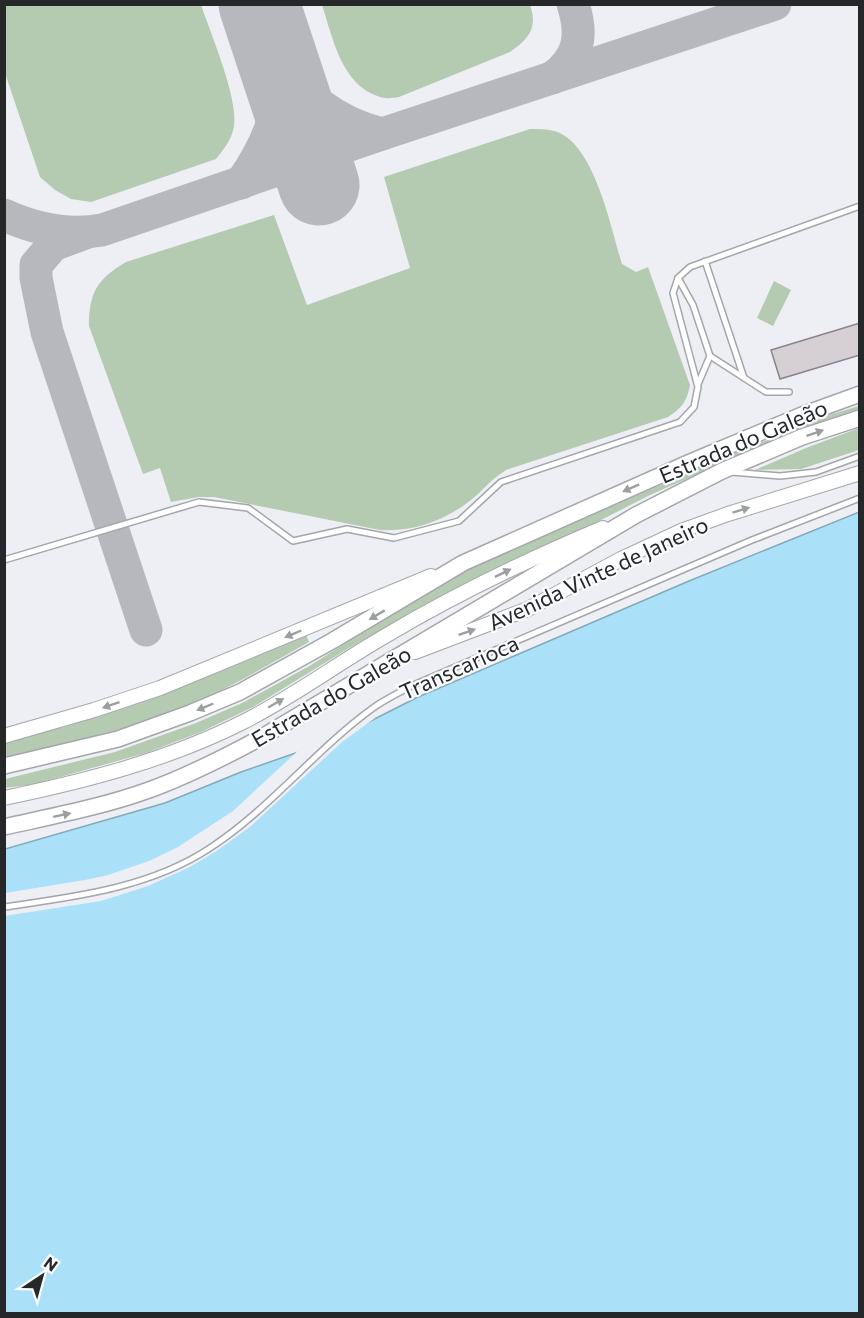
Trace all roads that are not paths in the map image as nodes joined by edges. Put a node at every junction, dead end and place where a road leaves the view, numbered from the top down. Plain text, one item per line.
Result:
1 (860, 206) edge
2 (705, 261) junction
3 (678, 278) junction
4 (710, 356) junction
5 (744, 378) junction
6 (698, 386) junction
7 (789, 392) dead end
8 (860, 394) edge
9 (860, 418) edge
10 (860, 456) edge
11 (722, 471) junction
12 (860, 473) edge
13 (860, 498) edge
14 (636, 515) junction
15 (4, 560) edge
16 (464, 563) junction
17 (375, 671) junction
18 (4, 736) edge
19 (4, 766) edge
20 (4, 798) edge
21 (4, 826) edge
22 (4, 907) edge

1 - 2 lane
2 - 3 lane
2 - 5 lane
3 - 4 lane
3 - 6 lane
4 - 5 lane
4 - 6 lane
5 - 7 lane
6 - 15 lane
8 -> 16 main road, Estrada do Galeão
11 -> 9 main road, Estrada do Galeão
10 - 11 lane
11 - 14 main road, Estrada do Galeão
17 -> 12 street, Avenida Vinte de Janeiro
13 - 22 lane, Transcarioca
14 - 17 main road, Estrada do Galeão
20 -> 14 street, Estrada do Galeão
16 -> 18 street, Estrada do Galeão
16 -> 19 main road, Estrada do Galeão
21 -> 17 main road, Estrada do Galeão

